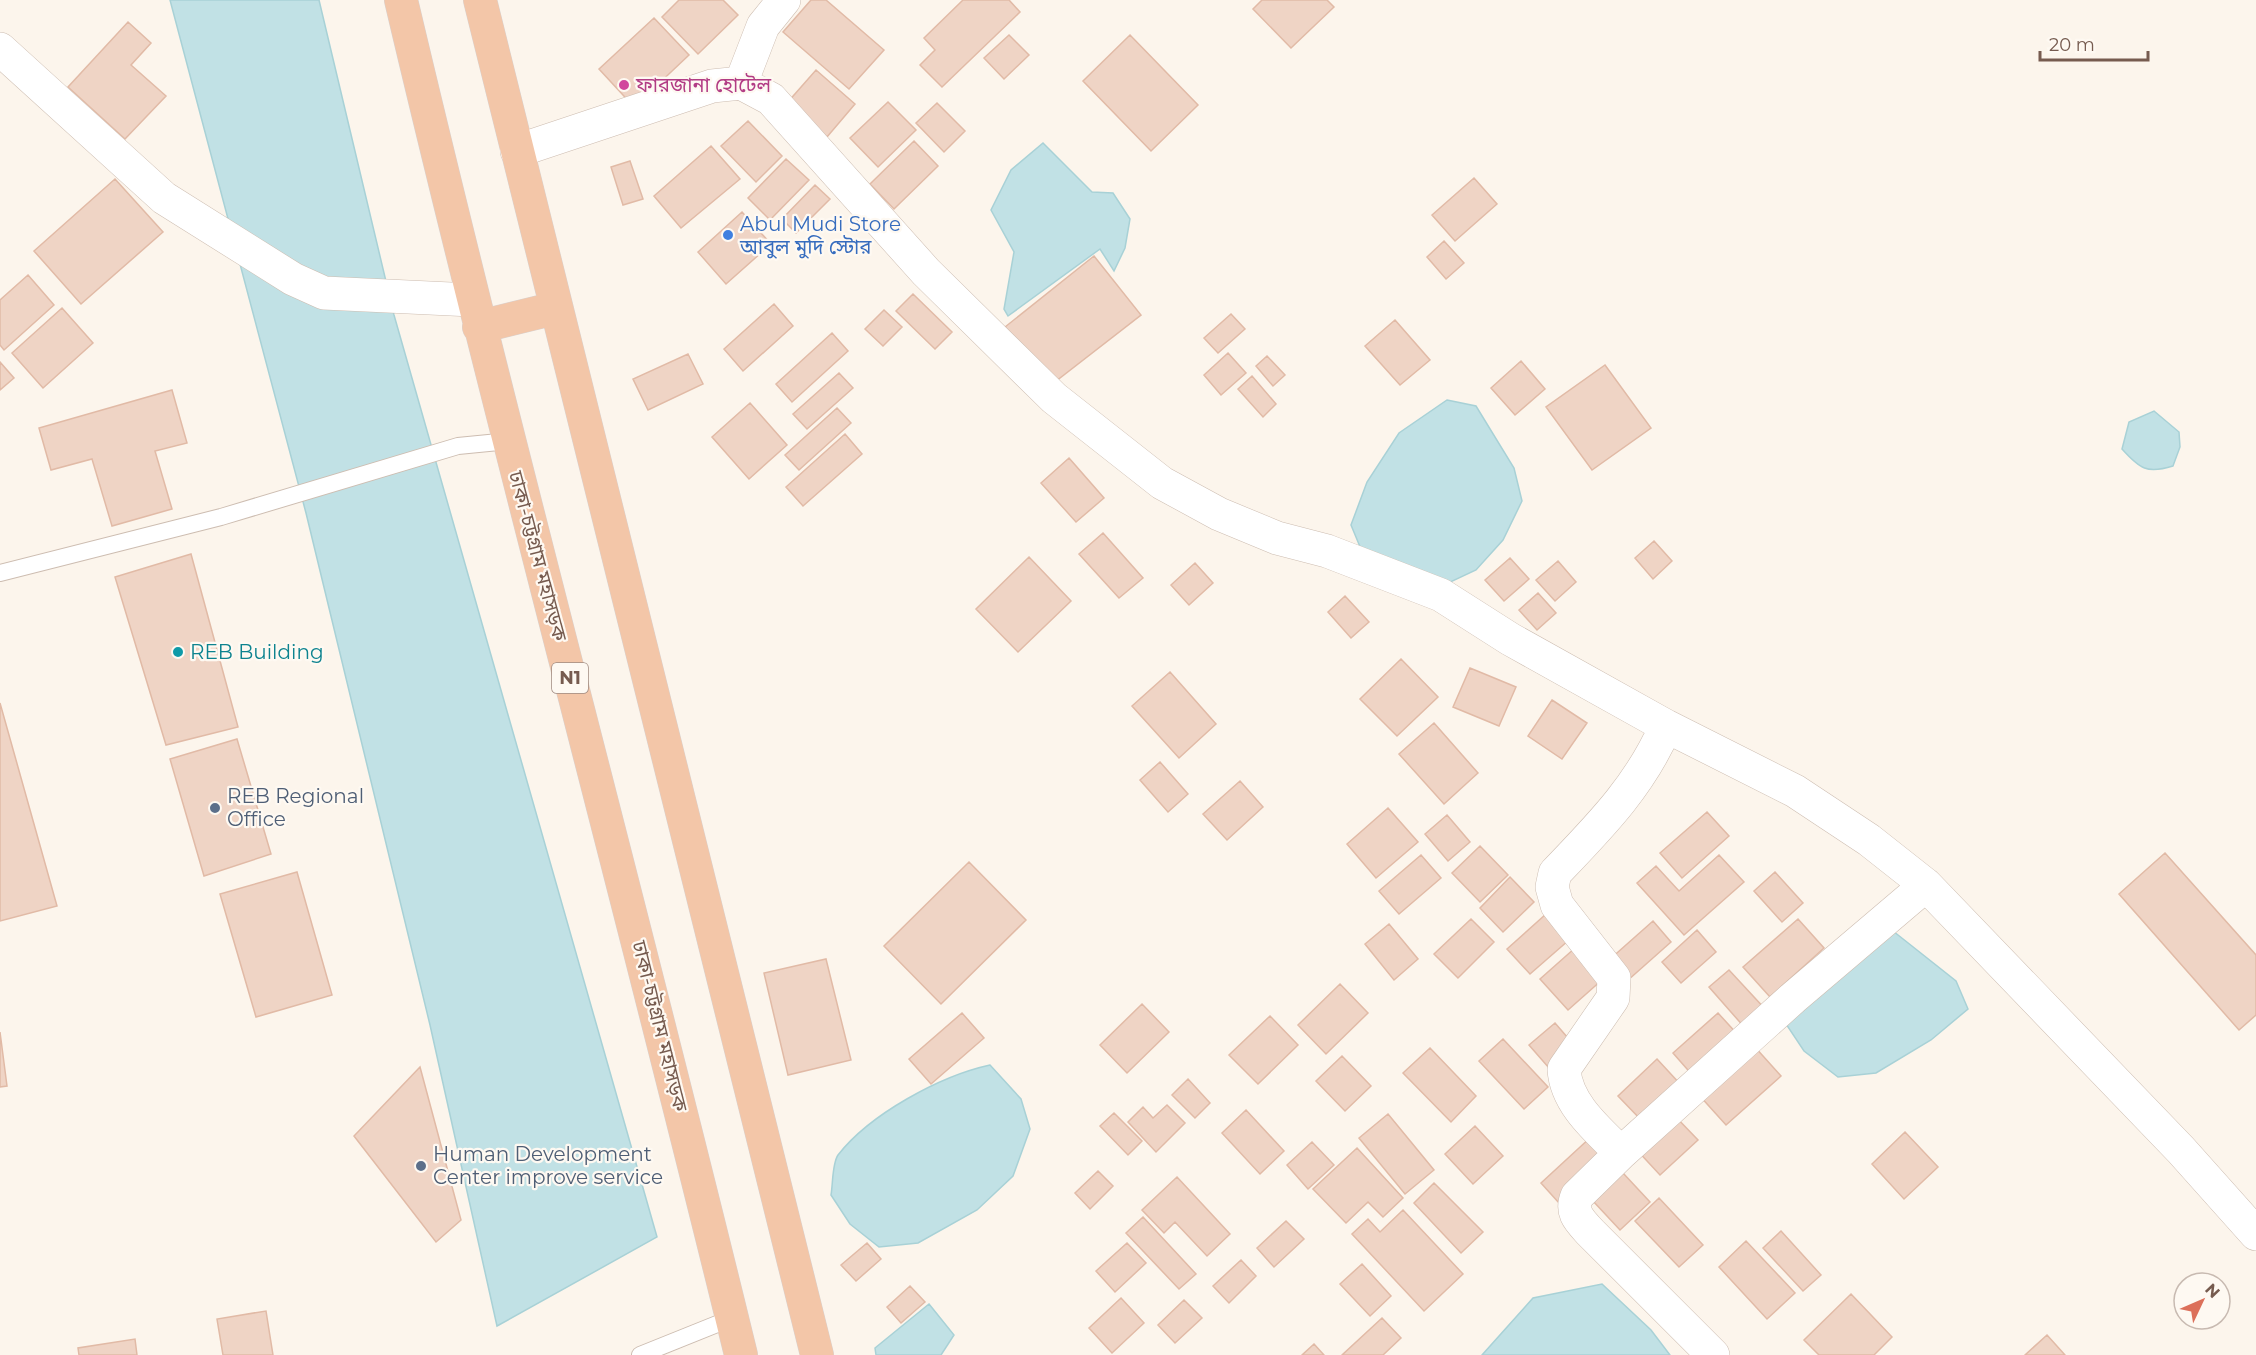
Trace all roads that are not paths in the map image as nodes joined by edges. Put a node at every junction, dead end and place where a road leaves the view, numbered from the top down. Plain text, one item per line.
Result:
1 (401, 0) edge
2 (480, 0) edge
3 (784, 0) edge
4 (0, 49) edge
5 (741, 84) junction
6 (517, 151) junction
7 (556, 308) junction
8 (476, 314) junction
9 (508, 441) junction
10 (0, 573) edge
11 (1666, 726) junction
12 (1926, 885) junction
13 (1621, 1153) junction
14 (2256, 1233) edge
15 (732, 1318) junction
16 (640, 1355) edge
17 (741, 1355) edge
18 (817, 1355) edge
19 (1713, 1355) edge

1 - 8 highway, ঢাকা-চট্টগ্রাম মহাসড়ক / N1
2 - 6 highway
3 - 5 street
4 - 8 street
5 - 6 street
5 - 11 street
6 - 7 highway
7 - 8 highway
7 - 18 highway
8 - 9 highway, ঢাকা-চট্টগ্রাম মহাসড়ক / N1
9 - 10 lane
9 - 15 highway, ঢাকা-চট্টগ্রাম মহাসড়ক / N1
11 - 12 street
11 - 13 street
12 - 13 street
12 - 14 street
13 - 19 street
15 - 16 lane
15 - 17 highway, ঢাকা-চট্টগ্রাম মহাসড়ক / N1

